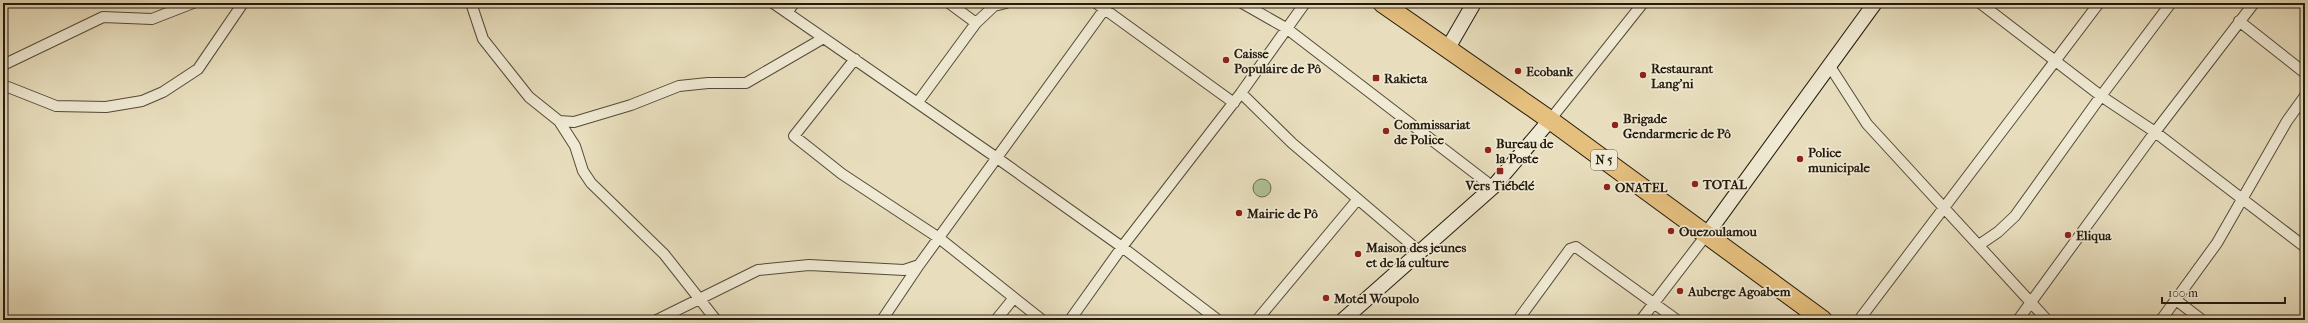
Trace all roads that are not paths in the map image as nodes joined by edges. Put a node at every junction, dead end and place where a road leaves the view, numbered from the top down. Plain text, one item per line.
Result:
1 (193, 3) edge
2 (244, 3) edge
3 (471, 3) edge
4 (773, 3) edge
5 (794, 3) edge
6 (949, 3) edge
7 (1006, 3) edge
8 (1096, 3) edge
9 (1242, 3) edge
10 (1305, 3) edge
11 (1382, 3) edge
12 (1474, 3) edge
13 (1643, 3) edge
14 (1874, 3) edge
15 (1980, 3) edge
16 (2099, 3) edge
17 (2171, 3) edge
18 (2254, 3) edge
19 (1107, 6) edge
20 (786, 13) junction
21 (2240, 21) junction
22 (976, 23) junction
23 (1286, 28) junction
24 (822, 39) junction
25 (1448, 48) junction
26 (855, 59) junction
27 (2056, 60) junction
28 (1829, 64) junction
29 (3, 65) edge
30 (2305, 73) edge
31 (3, 87) edge
32 (1241, 93) junction
33 (2101, 96) junction
34 (2305, 96) edge
35 (918, 102) junction
36 (1234, 103) junction
37 (1550, 120) junction
38 (558, 121) junction
39 (2155, 132) junction
40 (997, 158) junction
41 (1493, 187) junction
42 (2243, 198) junction
43 (1358, 199) junction
44 (1943, 207) junction
45 (1707, 234) junction
46 (939, 238) junction
47 (1979, 245) junction
48 (1122, 247) junction
49 (2305, 247) edge
50 (1420, 252) junction
51 (919, 265) junction
52 (1013, 298) junction
53 (700, 299) junction
54 (2176, 300) junction
55 (2031, 302) junction
56 (1655, 303) junction
57 (657, 320) edge
58 (716, 320) edge
59 (882, 320) edge
60 (996, 320) edge
61 (1042, 320) edge
62 (1070, 320) edge
63 (1218, 320) edge
64 (1257, 320) edge
65 (1344, 320) edge
66 (1518, 320) edge
67 (1641, 320) edge
68 (1676, 320) edge
69 (1823, 320) edge
70 (1859, 320) edge
71 (2018, 320) edge
72 (2047, 320) edge
73 (2161, 320) edge
74 (2202, 320) edge

1 - 29 street
2 - 31 street
3 - 38 street
4 - 20 street
5 - 20 street
6 - 22 street
7 - 22 street
8 - 19 street
9 - 23 street
10 - 23 street
11 - 25 highway, N 5
12 - 25 main road
13 - 37 street
14 - 28 main road
15 - 27 street
16 - 27 street
17 - 33 street
18 - 21 street
19 - 36 street
19 - 40 street
20 - 24 street
21 - 30 street
21 - 39 street
22 - 35 street
23 - 32 street
23 - 41 street
24 - 26 street
24 - 38 street
25 - 37 highway, N 5
26 - 35 street
26 - 46 street
27 - 33 street
27 - 44 street
28 - 44 street
28 - 45 main road
32 - 36 street
32 - 43 street
33 - 39 street
33 - 47 street
34 - 42 street
35 - 40 street
36 - 48 street
37 - 41 main road
37 - 45 highway, N 5
38 - 53 street
39 - 42 street
39 - 55 street
40 - 46 street
40 - 48 street
41 - 50 main road
42 - 49 street
42 - 54 street
43 - 50 street
43 - 64 street
44 - 47 street
44 - 70 street
45 - 56 street
45 - 69 highway, N 5
46 - 51 street
46 - 52 street
47 - 55 street
48 - 62 street
48 - 63 street
50 - 65 main road
51 - 53 street
51 - 59 street
52 - 60 street
52 - 61 street
53 - 57 street
53 - 58 street
54 - 73 street
54 - 74 street
55 - 71 street
55 - 72 street
56 - 66 street
56 - 67 street
56 - 68 street

